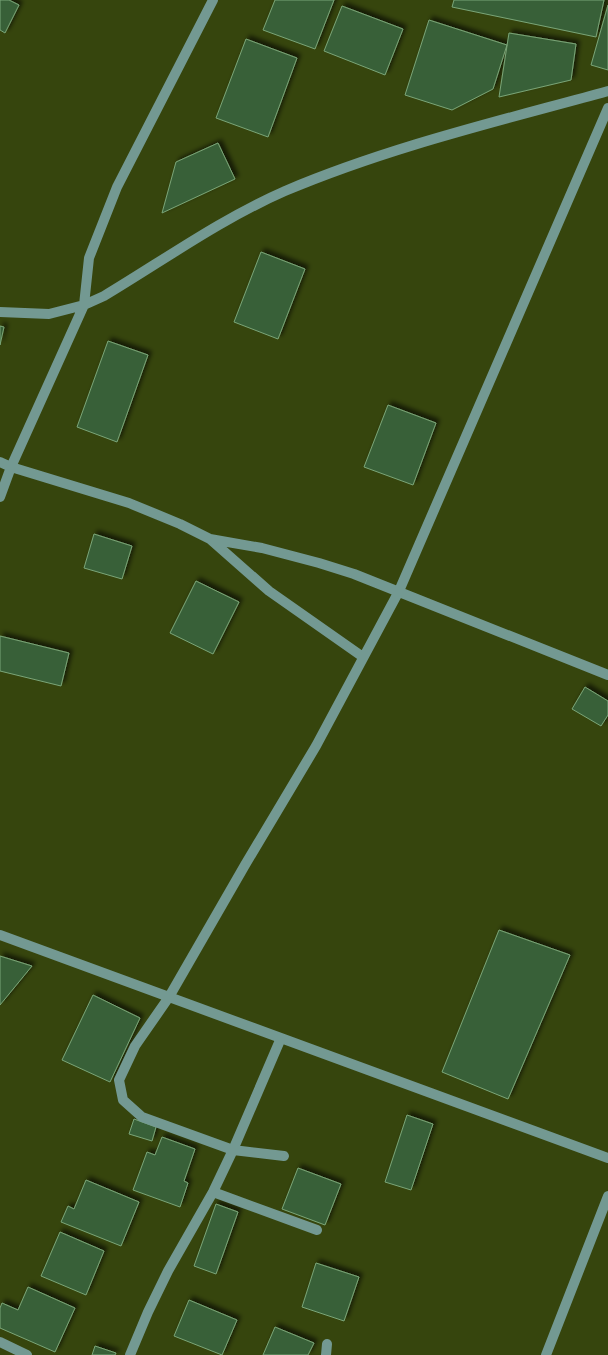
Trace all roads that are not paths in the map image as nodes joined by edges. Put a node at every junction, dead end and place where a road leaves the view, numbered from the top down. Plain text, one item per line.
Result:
1 (213, 0) edge
2 (608, 92) edge
3 (608, 108) edge
4 (84, 305) junction
5 (0, 312) edge
6 (0, 462) edge
7 (11, 467) junction
8 (0, 498) edge
9 (210, 539) junction
10 (400, 591) junction
11 (363, 657) junction
12 (608, 675) edge
13 (0, 935) edge
14 (169, 997) junction
15 (281, 1038) junction
16 (233, 1150) junction
17 (284, 1156) dead end
18 (608, 1158) edge
19 (213, 1192) junction
20 (608, 1196) edge
21 (317, 1230) dead end
22 (0, 1342) edge
23 (327, 1344) dead end
24 (27, 1355) edge
25 (130, 1355) edge
26 (326, 1355) edge
27 (546, 1355) edge

1 - 4 street
2 - 4 street
3 - 10 street
4 - 5 street
4 - 7 street
6 - 7 street
7 - 8 street
7 - 9 street
9 - 10 street
9 - 11 street
10 - 11 street
10 - 12 street
11 - 14 street
13 - 14 street
14 - 15 street
14 - 16 street
15 - 16 street
15 - 18 street
16 - 17 street
16 - 19 street
19 - 21 street
19 - 25 street
20 - 27 street
22 - 24 street
23 - 26 street

